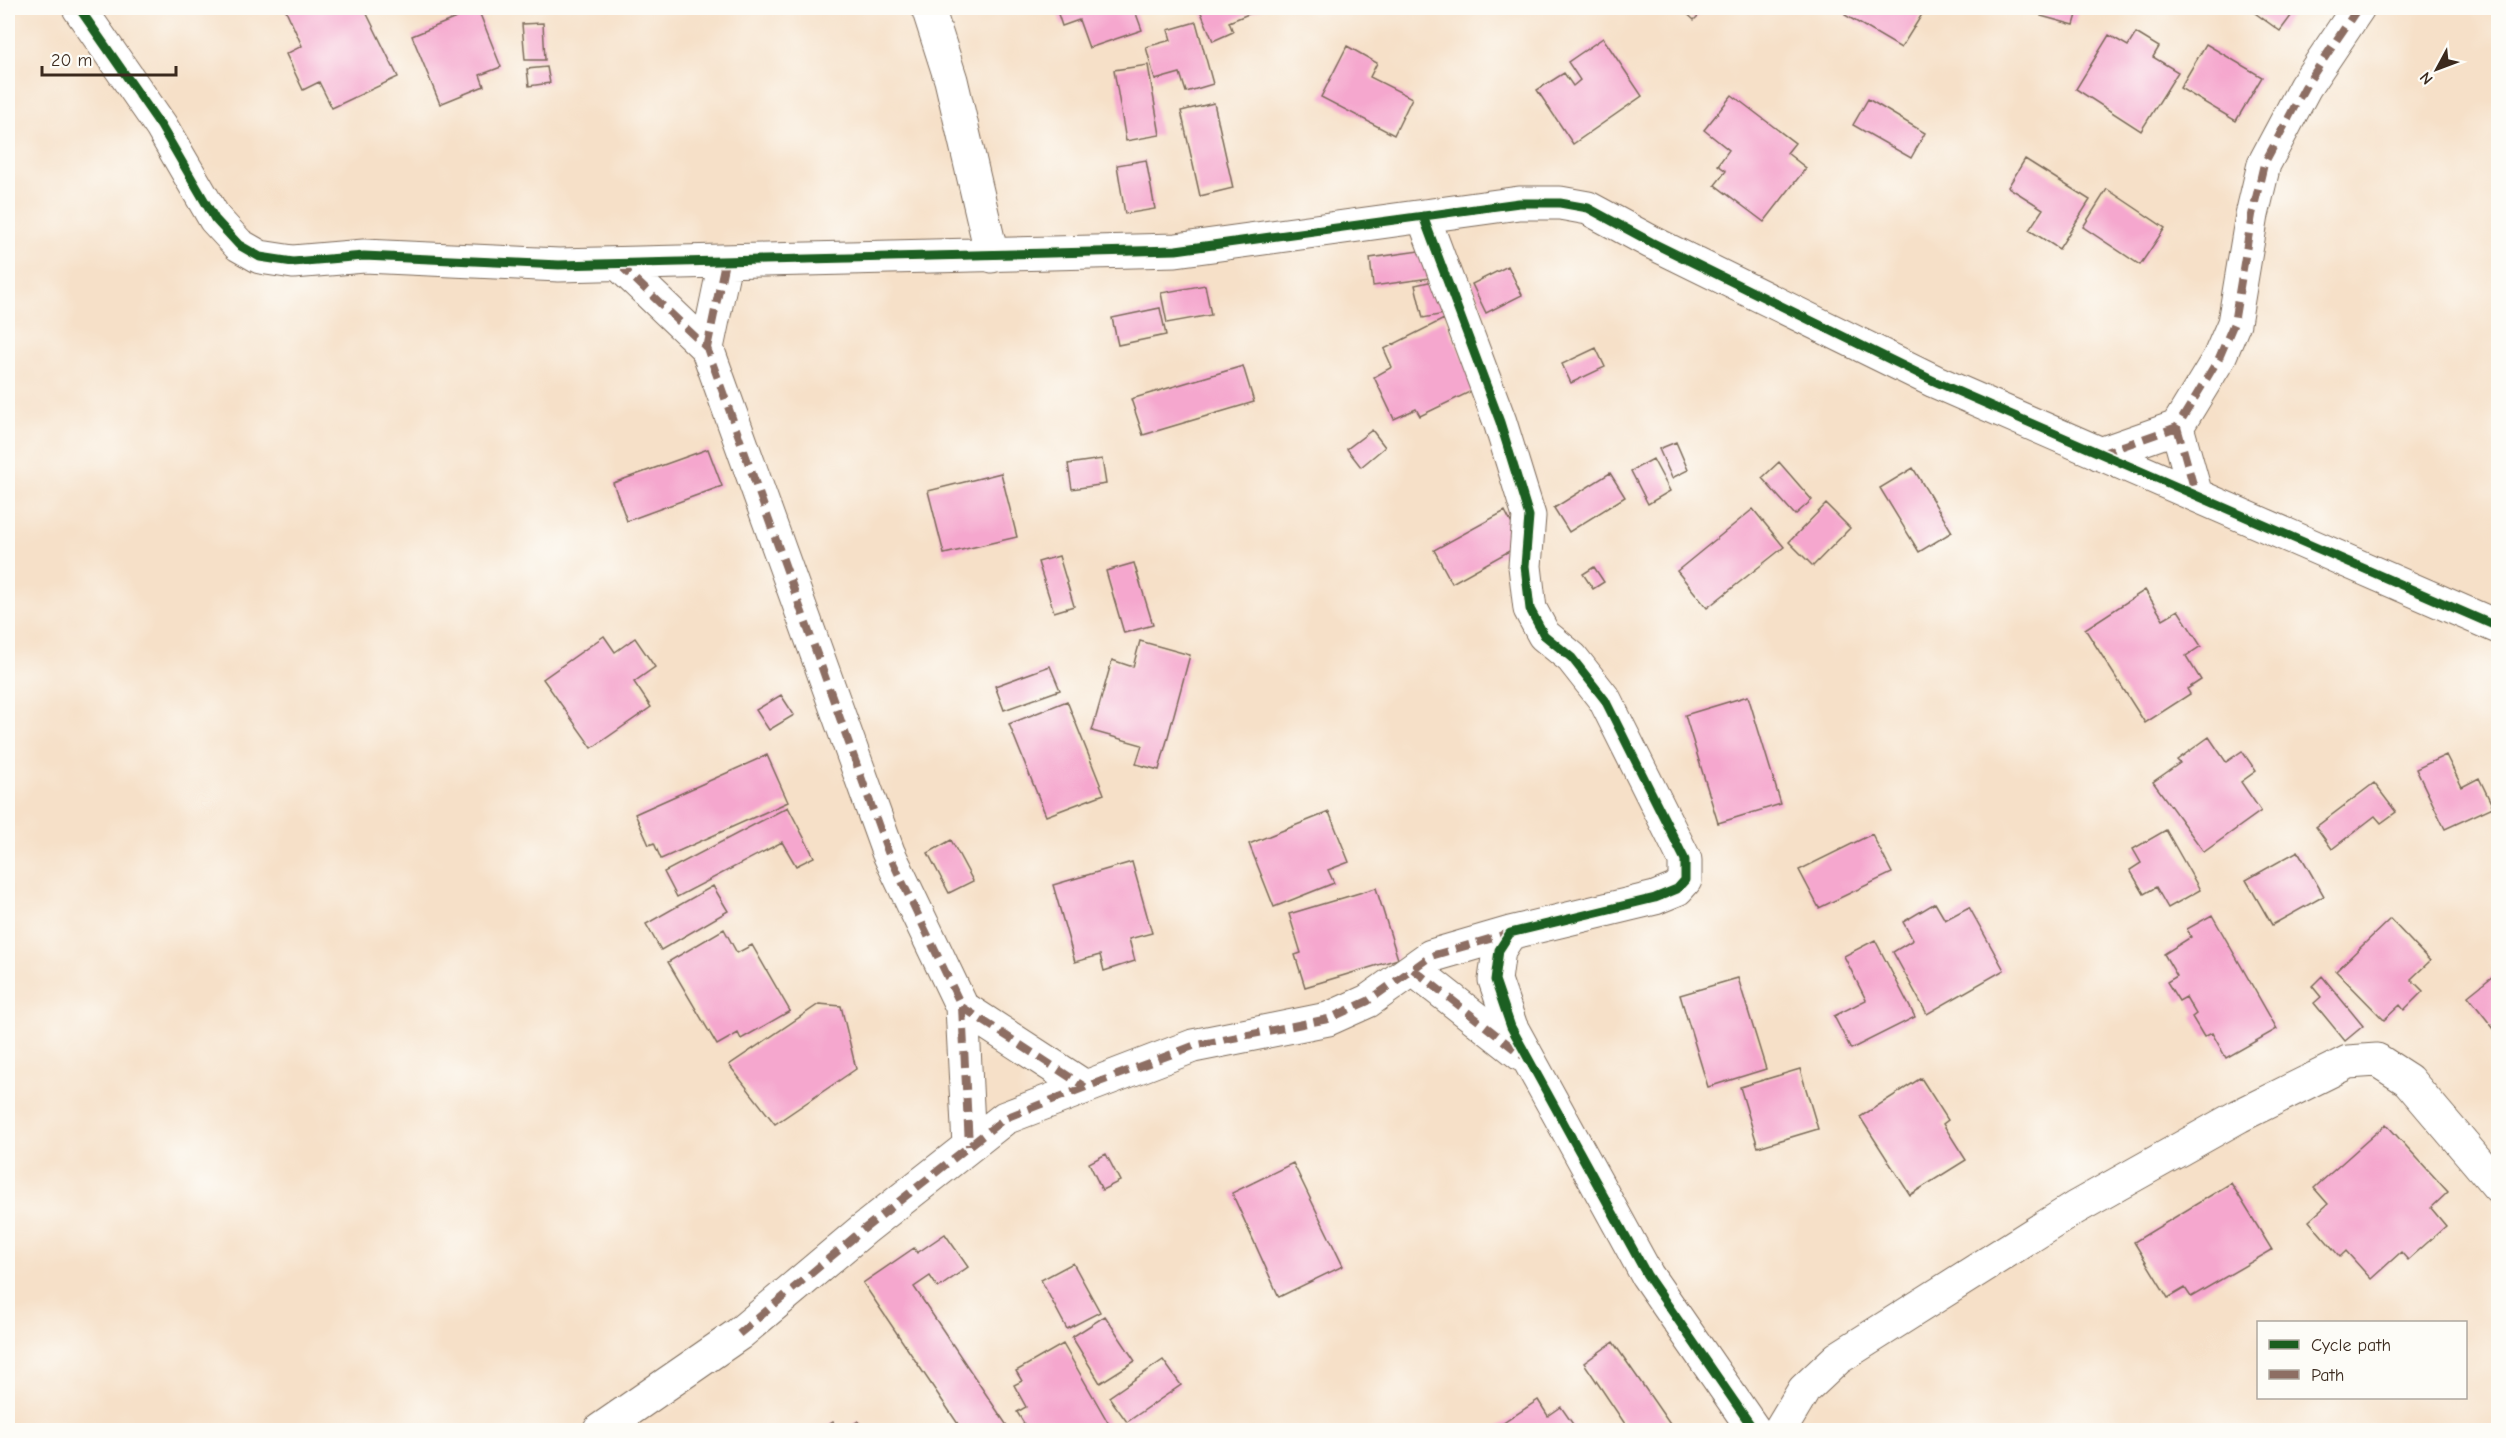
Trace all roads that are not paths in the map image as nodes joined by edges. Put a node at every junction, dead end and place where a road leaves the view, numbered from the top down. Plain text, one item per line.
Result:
1 (79, 8) edge
2 (928, 8) edge
3 (2358, 8) edge
4 (1423, 216) junction
5 (992, 256) junction
6 (725, 262) junction
7 (619, 264) junction
8 (707, 348) junction
9 (2176, 427) junction
10 (2100, 454) junction
11 (2196, 495) junction
12 (2499, 627) edge
13 (1510, 933) junction
14 (1413, 969) junction
15 (962, 1007) junction
16 (1530, 1061) junction
17 (1085, 1087) junction
18 (969, 1146) junction
19 (2499, 1186) edge
20 (600, 1431) edge
21 (1754, 1431) edge
22 (1780, 1431) edge

1 - 7 street
2 - 5 street
3 - 9 street
4 - 5 street
4 - 10 street
4 - 13 street
5 - 6 street
6 - 7 street
6 - 8 street
7 - 8 street
8 - 15 street
9 - 10 street
9 - 11 street
10 - 11 street
11 - 12 street
13 - 14 street
13 - 16 street
14 - 16 street
14 - 17 street
15 - 17 street
15 - 18 street
16 - 21 street
17 - 18 street
18 - 20 street
19 - 22 street

